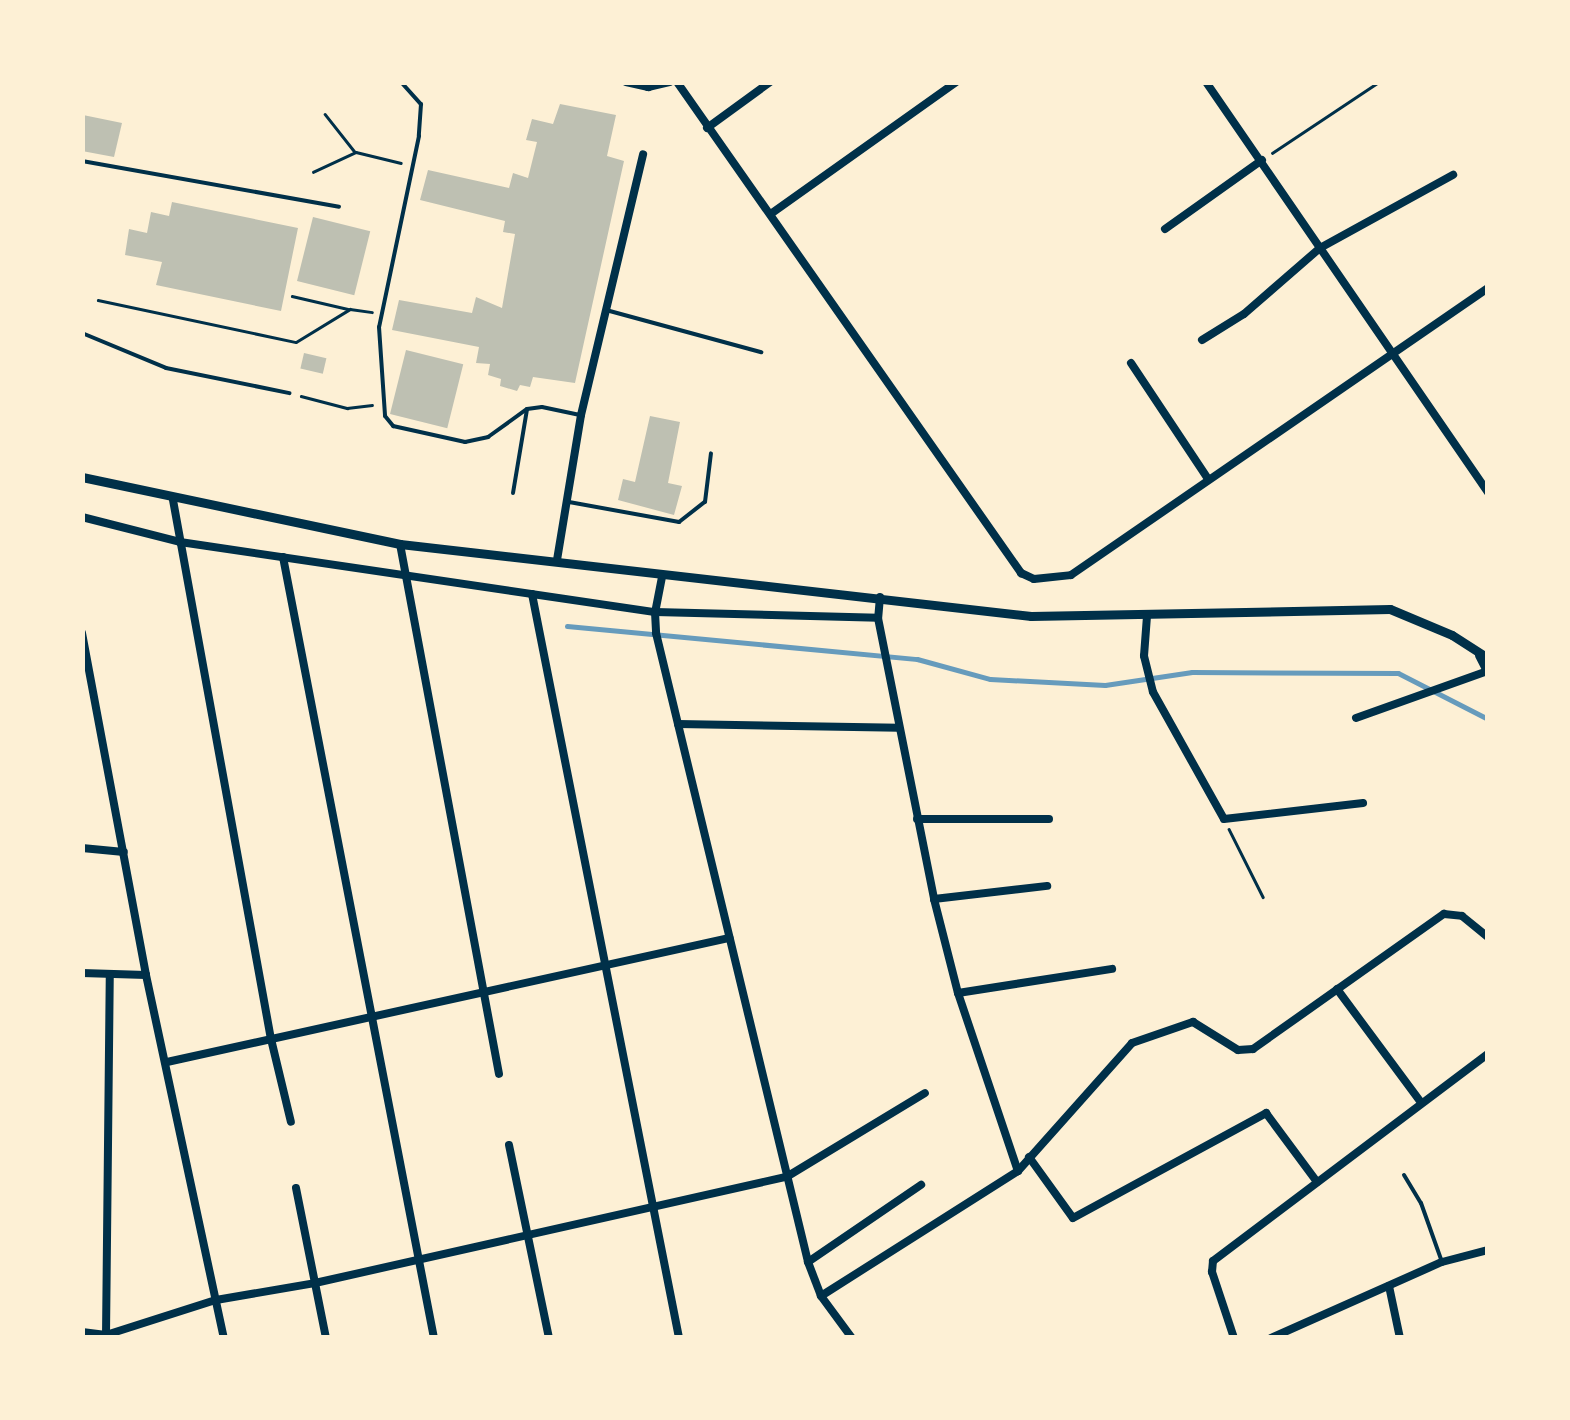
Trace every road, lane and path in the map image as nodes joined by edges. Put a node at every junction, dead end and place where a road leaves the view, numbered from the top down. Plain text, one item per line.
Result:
1 (402, 82) edge
2 (626, 82) edge
3 (669, 82) edge
4 (677, 82) edge
5 (770, 82) edge
6 (956, 82) edge
7 (1206, 82) edge
8 (1379, 82) edge
9 (325, 114) dead end
10 (707, 128) junction
11 (356, 152) junction
12 (643, 154) dead end
13 (82, 160) edge
14 (1262, 160) junction
15 (412, 165) junction
16 (313, 172) dead end
17 (1453, 175) dead end
18 (340, 207) dead end
19 (772, 213) junction
20 (1166, 229) dead end
21 (1320, 248) junction
22 (1488, 288) edge
23 (292, 296) dead end
24 (98, 300) dead end
25 (350, 309) junction
26 (606, 310) junction
27 (381, 314) junction
28 (82, 333) edge
29 (1202, 340) dead end
30 (762, 352) dead end
31 (1390, 352) junction
32 (1130, 362) dead end
33 (289, 393) joint
34 (383, 404) junction
35 (527, 410) junction
36 (581, 415) junction
37 (711, 454) dead end
38 (82, 478) edge
39 (1208, 478) junction
40 (1488, 492) edge
41 (513, 494) dead end
42 (173, 500) junction
43 (569, 502) junction
44 (82, 517) edge
45 (180, 542) junction
46 (400, 544) junction
47 (283, 557) junction
48 (558, 560) junction
49 (404, 573) junction
50 (662, 577) junction
51 (532, 594) junction
52 (880, 598) junction
53 (655, 612) junction
54 (1147, 616) junction
55 (878, 618) junction
56 (82, 633) edge
57 (1483, 656) edge
58 (1487, 672) edge
59 (1356, 718) dead end
60 (678, 724) junction
61 (899, 728) junction
62 (1363, 803) dead end
63 (1049, 818) dead end
64 (917, 819) junction
65 (1224, 819) junction
66 (82, 848) edge
67 (124, 852) junction
68 (1047, 886) dead end
69 (1263, 897) dead end
70 (934, 900) junction
71 (1488, 937) edge
72 (729, 938) junction
73 (606, 969) junction
74 (1112, 969) dead end
75 (82, 973) edge
76 (146, 975) junction
77 (110, 976) junction
78 (1337, 989) junction
79 (958, 993) junction
80 (484, 994) junction
81 (373, 1016) junction
82 (272, 1039) junction
83 (1488, 1054) edge
84 (166, 1062) junction
85 (499, 1074) dead end
86 (924, 1094) dead end
87 (1420, 1102) junction
88 (291, 1122) dead end
89 (509, 1145) dead end
90 (1029, 1157) junction
91 (1018, 1170) junction
92 (1404, 1175) dead end
93 (788, 1176) junction
94 (1318, 1182) junction
95 (921, 1185) dead end
96 (296, 1188) dead end
97 (650, 1209) junction
98 (527, 1235) junction
99 (1488, 1250) edge
100 (418, 1260) junction
101 (808, 1262) junction
102 (1442, 1262) junction
103 (314, 1283) junction
104 (1389, 1286) junction
105 (820, 1296) junction
106 (216, 1300) junction
107 (82, 1332) edge
108 (106, 1336) edge
109 (224, 1338) edge
110 (326, 1338) edge
111 (434, 1338) edge
112 (549, 1338) edge
113 (679, 1338) edge
114 (852, 1338) edge
115 (1234, 1338) edge
116 (1271, 1338) edge
117 (1400, 1338) edge

1 - 15 lane
2 - 3 street
4 - 10 street
5 - 10 street
6 - 19 street
7 - 14 street
8 - 14 path
9 - 11 path
10 - 19 street
11 - 15 path
11 - 16 path
12 - 26 street
13 - 18 lane
14 - 20 street
14 - 21 street
15 - 27 lane
17 - 21 street
19 - 39 street
21 - 29 street
21 - 31 street
22 - 31 street
23 - 25 path
24 - 25 path
25 - 27 path
26 - 30 lane
26 - 36 street
27 - 34 lane
28 - 33 lane
31 - 39 street
31 - 40 street
32 - 39 street
33 - 34 path
34 - 35 lane
35 - 36 lane
35 - 41 lane
36 - 43 street
37 - 43 lane
38 - 42 street
42 - 45 street
42 - 46 street
43 - 48 street
44 - 45 street
45 - 47 street
45 - 82 street
46 - 48 street
46 - 49 street
47 - 49 street
47 - 81 street
48 - 50 street
49 - 51 street
49 - 80 street
50 - 52 street
50 - 53 street
51 - 53 street
51 - 73 street
52 - 54 street
52 - 55 street
53 - 55 street
53 - 60 street
54 - 57 street
54 - 65 street
55 - 61 street
56 - 67 street
57 - 58 street
58 - 59 street
60 - 61 street
60 - 72 street
61 - 64 street
62 - 65 street
63 - 64 street
64 - 70 street
65 - 69 path
66 - 67 street
67 - 76 street
68 - 70 street
70 - 79 street
71 - 78 street
72 - 73 street
72 - 93 street
73 - 80 street
73 - 97 street
74 - 79 street
75 - 77 street
76 - 77 street
76 - 84 street
77 - 108 street
78 - 87 street
78 - 90 street
79 - 91 street
80 - 81 street
80 - 85 street
81 - 82 street
81 - 100 street
82 - 84 street
82 - 88 street
83 - 87 street
84 - 106 street
86 - 93 street
87 - 94 street
89 - 98 street
90 - 91 street
90 - 94 street
91 - 105 street
92 - 102 lane
93 - 97 street
93 - 101 street
94 - 115 street
95 - 101 street
96 - 103 street
97 - 98 street
97 - 113 street
98 - 100 street
98 - 112 street
99 - 102 street
100 - 103 street
100 - 111 street
101 - 105 street
102 - 104 street
103 - 106 street
103 - 110 street
104 - 116 street
104 - 117 street
105 - 114 street
106 - 108 street
106 - 109 street
107 - 108 street

